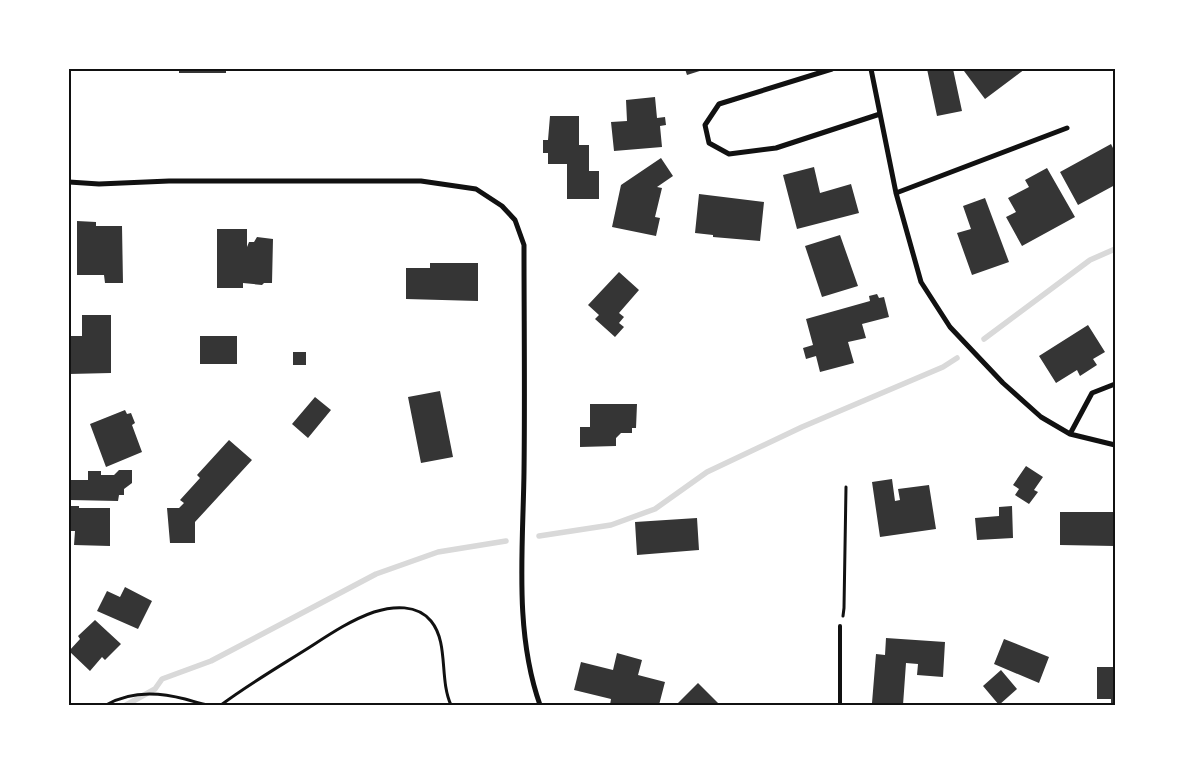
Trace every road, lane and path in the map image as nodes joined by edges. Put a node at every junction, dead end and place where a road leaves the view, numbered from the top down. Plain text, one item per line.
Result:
1 (832, 69) edge
2 (871, 69) edge
3 (880, 114) junction
4 (1067, 128) dead end
5 (69, 182) edge
6 (896, 192) junction
7 (1115, 384) edge
8 (1070, 434) junction
9 (1115, 445) edge
10 (846, 487) dead end
11 (840, 626) joint
12 (106, 705) edge
13 (208, 705) edge
14 (220, 705) edge
15 (451, 705) edge
16 (540, 705) edge
17 (840, 705) edge

1 - 3 street
2 - 3 street
3 - 6 street
4 - 6 street
5 - 16 street
6 - 8 street
7 - 8 street
8 - 9 street
10 - 11 path
11 - 17 lane
12 - 13 path
14 - 15 path

